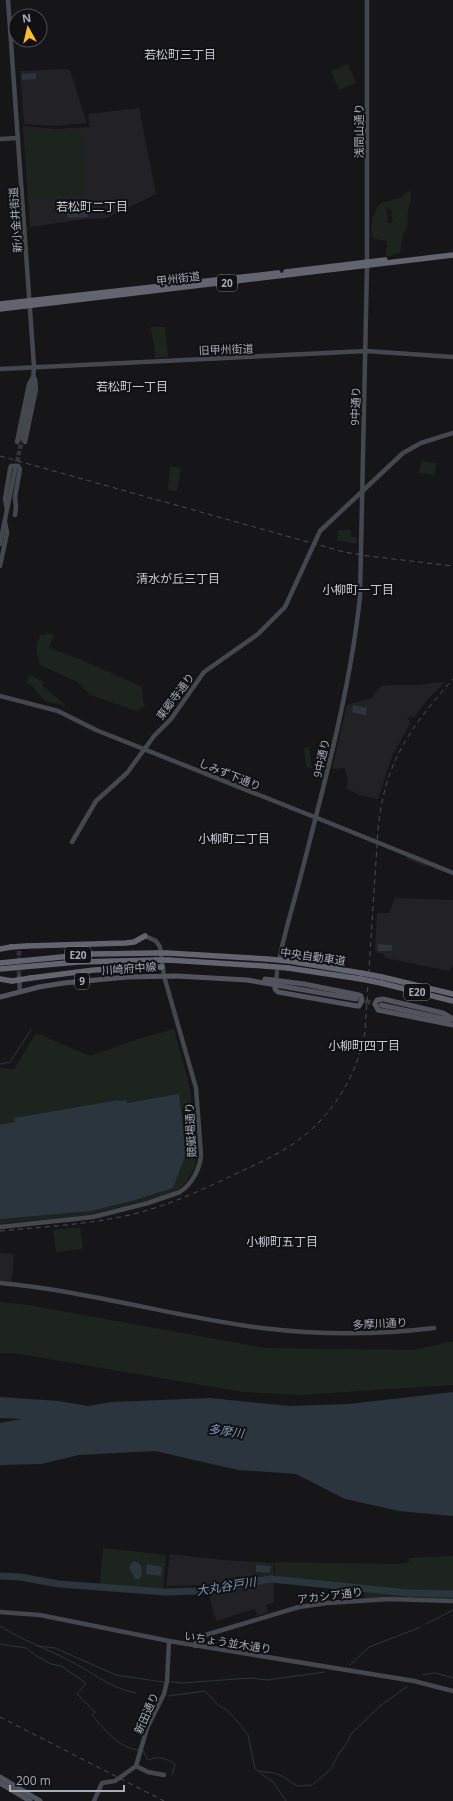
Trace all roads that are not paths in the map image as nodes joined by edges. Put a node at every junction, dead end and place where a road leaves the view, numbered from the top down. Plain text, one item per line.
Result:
1 (8, 0) edge
2 (367, 0) edge
3 (18, 138) junction
4 (0, 139) edge
5 (453, 253) edge
6 (367, 264) junction
7 (30, 303) junction
8 (0, 304) edge
9 (0, 309) edge
10 (366, 351) junction
11 (453, 357) edge
12 (34, 366) junction
13 (0, 369) edge
14 (34, 375) junction
15 (453, 433) edge
16 (23, 440) tunnel mouth
17 (17, 442) tunnel mouth
18 (15, 470) tunnel mouth
19 (362, 491) junction
20 (7, 509) junction
21 (15, 515) dead end
22 (5, 520) junction
23 (0, 544) edge
24 (0, 566) edge
25 (0, 696) edge
26 (144, 750) junction
27 (316, 818) junction
28 (72, 842) dead end
29 (453, 873) edge
30 (145, 936) joint
31 (19, 943) dead end
32 (0, 949) edge
33 (19, 951) tunnel mouth
34 (280, 956) dead end
35 (0, 963) edge
36 (162, 967) junction
37 (0, 969) edge
38 (278, 972) dead end
39 (164, 976) junction
40 (361, 976) junction
41 (19, 977) tunnel mouth
42 (0, 979) edge
43 (381, 980) junction
44 (276, 983) junction
45 (20, 991) junction
46 (453, 994) edge
47 (0, 997) edge
48 (356, 1000) tunnel mouth
49 (453, 1001) edge
50 (381, 1005) tunnel mouth
51 (453, 1020) edge
52 (453, 1025) edge
53 (0, 1227) edge
54 (0, 1283) edge
55 (434, 1328) dead end
56 (453, 1602) edge
57 (0, 1612) edge
58 (169, 1642) junction
59 (195, 1646) junction
60 (453, 1691) edge
61 (136, 1766) junction
62 (164, 1775) dead end
63 (0, 1777) edge
64 (0, 1783) edge
65 (30, 1801) edge
66 (40, 1801) edge
67 (94, 1801) edge

1 - 3 street, 新小金井街道
2 - 6 street, 浅間山通り
3 - 4 street
3 - 7 street, 新小金井街道
5 - 6 highway, 甲州街道 / 20
6 - 7 highway, 甲州街道 / 20
6 - 10 street, 9中通り
7 - 8 highway, 甲州街道 / 20
7 - 9 highway, 甲州街道 / 20
7 - 12 street, 新小金井街道
10 - 11 street, 旧甲州街道
10 - 12 street, 旧甲州街道
10 - 19 street, 9中通り
12 - 13 street, 旧甲州街道
12 - 14 street, 新小金井街道
14 - 16 street, 新小金井街道
14 - 17 street
15 - 19 street
18 - 20 street
19 - 26 street, 東郷寺通り
19 - 27 street, 9中通り
20 - 21 street
20 - 22 street
22 - 23 street
22 - 24 street
25 - 26 street, しみず下通り
26 - 27 street, しみず下通り
26 - 28 street, 東郷寺通り
27 - 29 street, しみず下通り, bridge
27 - 34 street, 9中通り
30 - 32 highway, bridge
30 - 36 street, 競艇場通り
31 - 33 street
35 - 40 highway, 中央自動車道 / E20, bridge
36 - 39 street, 競艇場通り
36 - 42 highway, bridge
37 - 40 highway, 中央自動車道 / E20, bridge
38 - 44 street
39 - 44 main road, 川崎府中線 / 9
39 - 45 main road, 川崎府中線 / 9
39 - 53 street, 競艇場通り
40 - 43 highway, 中央自動車道 / E20, bridge
41 - 45 street
43 - 46 highway, 中央自動車道 / E20
43 - 49 highway, 中央自動車道 / E20
44 - 44 main road
44 - 48 main road
45 - 47 main road, 川崎府中線 / 9
50 - 51 main road
51 - 52 main road
54 - 55 street, 多摩川通り
56 - 59 street, アカシア通り
57 - 58 street, いちょう並木通り
58 - 59 street, いちょう並木通り
58 - 61 street, 新田通り
59 - 60 street, いちょう並木通り
61 - 62 street
61 - 67 street
63 - 66 main road
64 - 65 main road

